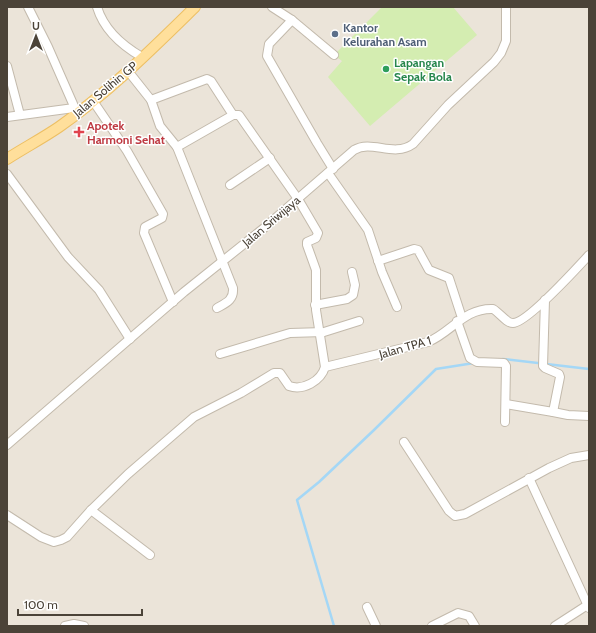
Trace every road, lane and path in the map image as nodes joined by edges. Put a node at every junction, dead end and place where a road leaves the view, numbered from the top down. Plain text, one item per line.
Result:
1 (28, 7) edge
2 (97, 7) edge
3 (195, 7) edge
4 (272, 7) edge
5 (506, 7) edge
6 (292, 20) junction
7 (334, 55) dead end
8 (142, 57) junction
9 (7, 66) edge
10 (128, 71) junction
11 (151, 100) junction
12 (93, 101) junction
13 (76, 111) junction
14 (20, 115) junction
15 (233, 115) junction
16 (7, 117) edge
17 (177, 147) junction
18 (7, 158) edge
19 (270, 158) junction
20 (331, 171) junction
21 (7, 174) edge
22 (230, 185) dead end
23 (298, 199) junction
24 (589, 255) edge
25 (221, 261) junction
26 (378, 261) junction
27 (352, 272) dead end
28 (545, 300) junction
29 (174, 302) junction
30 (315, 305) junction
31 (397, 307) dead end
32 (217, 308) dead end
33 (460, 320) junction
34 (359, 321) dead end
35 (319, 332) junction
36 (130, 339) junction
37 (220, 354) dead end
38 (325, 367) junction
39 (506, 404) junction
40 (553, 412) junction
41 (589, 416) edge
42 (505, 422) dead end
43 (404, 442) dead end
44 (7, 445) edge
45 (589, 455) edge
46 (529, 478) junction
47 (91, 510) junction
48 (7, 515) edge
49 (150, 555) dead end
50 (588, 605) edge
51 (366, 607) dead end
52 (65, 626) edge
53 (84, 626) edge
54 (376, 626) edge
55 (432, 626) edge
56 (475, 626) edge
57 (555, 626) edge

1 - 13 street
2 - 8 street
3 - 8 main road, Jalan Solihin GP
4 - 6 street
5 - 20 street, Jalan Sriwijaya
6 - 7 street
6 - 20 street
8 - 10 main road, Jalan Solihin GP
9 - 14 street
10 - 11 street
10 - 12 main road, Jalan Solihin GP
11 - 15 street
11 - 17 street
12 - 13 main road, Jalan Solihin GP
12 - 29 street
13 - 14 street
13 - 18 main road, Jalan Solihin GP
14 - 16 street
15 - 17 street
15 - 19 street
17 - 25 street
19 - 22 street
19 - 23 street
20 - 23 street, Jalan Sriwijaya
20 - 26 street
21 - 36 street
23 - 25 street, Jalan Sriwijaya
23 - 30 street
24 - 28 street, Jalan TPA 1
25 - 29 street, Jalan Sriwijaya
25 - 32 street
26 - 31 street
26 - 33 street
27 - 30 street
28 - 33 street, Jalan TPA 1
28 - 40 street
29 - 36 street, Jalan Sriwijaya
30 - 35 street
33 - 38 street, Jalan TPA 1
33 - 39 street
34 - 35 street
35 - 37 street
35 - 38 street
36 - 44 street, Jalan Sriwijaya
38 - 47 street
39 - 40 street
39 - 42 street
40 - 41 street
43 - 46 street
45 - 46 street
46 - 50 street
47 - 48 street
47 - 49 street
50 - 57 street
51 - 54 street
52 - 53 street
55 - 56 street

